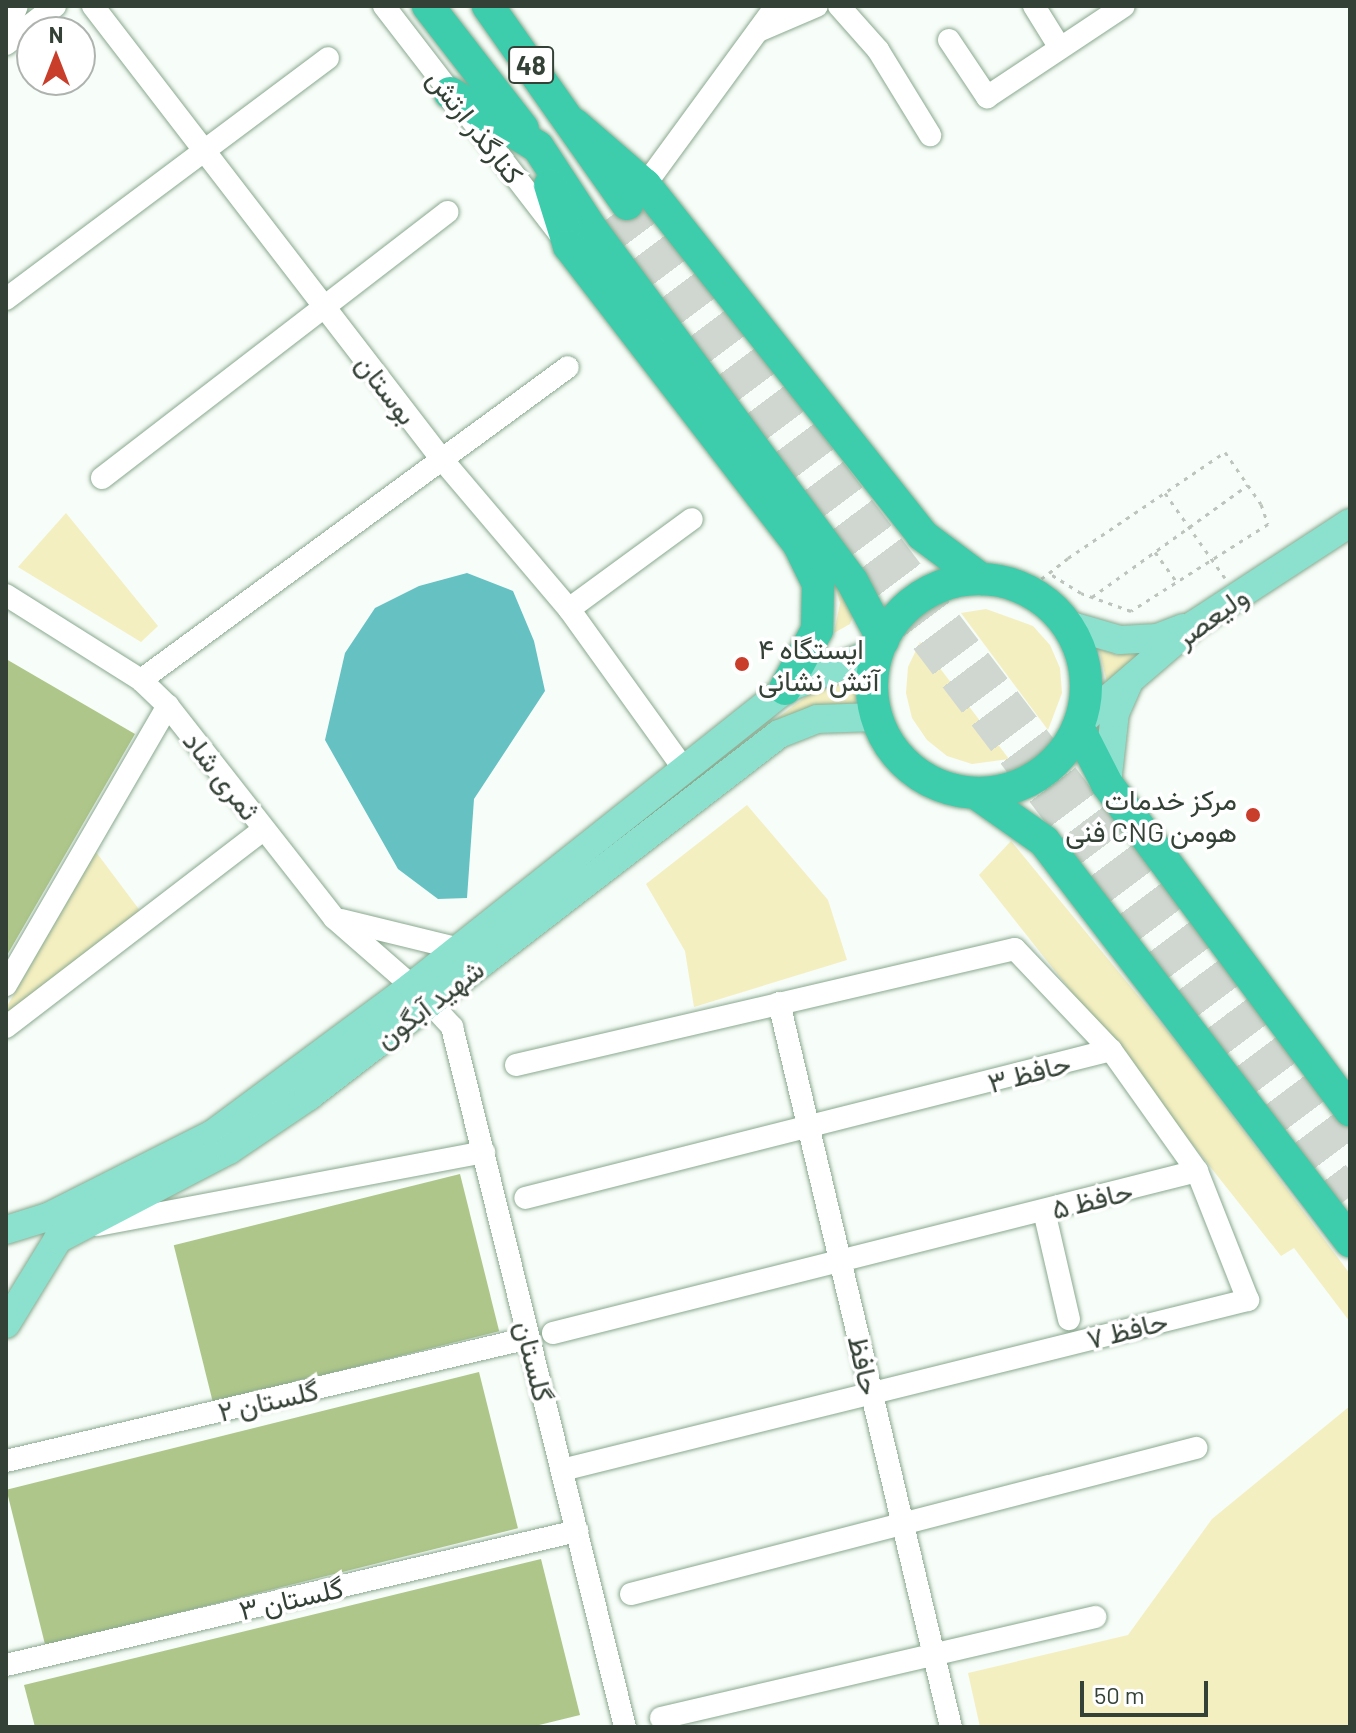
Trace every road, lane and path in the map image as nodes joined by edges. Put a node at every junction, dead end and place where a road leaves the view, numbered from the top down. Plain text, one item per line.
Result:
1 (17, 6) edge
2 (55, 6) edge
3 (93, 6) edge
4 (384, 6) edge
5 (428, 6) edge
6 (488, 6) edge
7 (776, 6) edge
8 (817, 6) edge
9 (839, 6) edge
10 (1034, 6) edge
11 (1124, 6) edge
12 (753, 33) junction
13 (6, 34) edge
14 (949, 40) dead end
15 (6, 44) edge
16 (1060, 48) junction
17 (328, 58) dead end
18 (450, 93) junction
19 (930, 135) dead end
20 (538, 147) junction
21 (206, 152) junction
22 (627, 203) junction
23 (447, 212) dead end
24 (569, 246) junction
25 (6, 299) edge
26 (323, 306) junction
27 (568, 367) dead end
28 (440, 457) junction
29 (102, 478) dead end
30 (1248, 485) junction
31 (1165, 493) junction
32 (692, 519) dead end
33 (1350, 523) edge
34 (1191, 526) junction
35 (1155, 552) junction
36 (1214, 558) junction
37 (981, 579) junction
38 (1037, 582) junction
39 (1177, 582) junction
40 (1092, 597) junction
41 (1236, 597) junction
42 (9, 605) edge
43 (569, 609) junction
44 (1195, 624) junction
45 (1068, 625) junction
46 (880, 646) junction
47 (141, 680) junction
48 (1129, 681) junction
49 (785, 689) junction
50 (168, 706) junction
51 (876, 717) junction
52 (1080, 724) junction
53 (684, 769) junction
54 (1107, 784) junction
55 (977, 794) junction
56 (264, 829) junction
57 (575, 855) junction
58 (594, 877) junction
59 (334, 918) junction
60 (456, 948) junction
61 (6, 985) edge
62 (421, 994) junction
63 (779, 1003) junction
64 (6, 1027) edge
65 (1111, 1050) junction
66 (516, 1065) dead end
67 (1349, 1105) edge
68 (812, 1129) junction
69 (484, 1152) junction
70 (1197, 1171) junction
71 (525, 1198) dead end
72 (1044, 1211) junction
73 (71, 1218) junction
74 (18, 1226) edge
75 (1350, 1241) edge
76 (51, 1248) junction
77 (842, 1263) junction
78 (1069, 1319) dead end
79 (6, 1324) edge
80 (553, 1333) dead end
81 (529, 1338) junction
82 (871, 1391) junction
83 (1196, 1448) dead end
84 (6, 1461) edge
85 (562, 1470) junction
86 (903, 1522) junction
87 (577, 1531) junction
88 (631, 1594) dead end
89 (1095, 1617) dead end
90 (933, 1652) junction
91 (6, 1665) edge
92 (661, 1718) dead end
93 (621, 1726) edge
94 (951, 1727) edge

1 - 13 street
2 - 15 street
3 - 21 street, بوستان
4 - 18 street, کنارگذر ارتش
5 - 20 highway, 48
6 - 22 highway, 48
7 - 12 street
8 - 12 street
9 - 19 street
10 - 16 street
11 - 16 street
12 - 22 street
14 - 16 street
17 - 21 street
18 - 20 highway
18 - 24 street, کنارگذر ارتش
20 - 22 highway, 48
20 - 24 highway
20 - 46 highway
21 - 25 street
21 - 26 street, بوستان
22 - 37 highway
23 - 26 street
24 - 49 highway
26 - 28 street, بوستان
26 - 29 street
27 - 28 street
28 - 43 street, بوستان
28 - 47 street
30 - 31 path
30 - 34 path
30 - 36 path
31 - 34 path
31 - 38 path
32 - 43 street
33 - 41 main road, ولیعصر
34 - 35 path
34 - 36 path
35 - 39 path
35 - 40 path
36 - 39 path
36 - 41 path
37 - 38 highway
37 - 46 highway
38 - 40 path
38 - 45 highway
39 - 40 path
41 - 44 main road, ولیعصر
42 - 47 street, ثمری شاد
43 - 53 street, بوستان
44 - 45 main road
44 - 48 main road, ولیعصر
45 - 52 highway
46 - 49 main road, شهید آبگون
46 - 51 highway
47 - 50 street, ثمری شاد
48 - 52 main road, ولیعصر
48 - 54 main road
49 - 53 main road, شهید آبگون
50 - 56 street, ثمری شاد
50 - 61 street
51 - 55 highway
51 - 58 main road, شهید آبگون
52 - 54 highway
52 - 55 highway
53 - 57 main road, شهید آبگون
54 - 67 highway
55 - 75 highway
56 - 59 street, ثمری شاد
56 - 64 street
57 - 58 main road
57 - 60 main road, شهید آبگون
58 - 62 main road, شهید آبگون
59 - 60 street
59 - 62 street, ثمری شاد
60 - 62 main road, شهید آبگون
62 - 69 street, گلستان
62 - 73 main road, شهید آبگون
63 - 65 street, حافظ ۳
63 - 66 street
63 - 68 street, حافظ
65 - 68 street, حافظ ۳
65 - 70 street
68 - 71 street, حافظ ۳
68 - 77 street, حافظ
69 - 73 street
69 - 81 street, گلستان
70 - 72 street, حافظ ۵
70 - 82 street, حافظ ۷
72 - 77 street, حافظ ۵
72 - 78 street
73 - 74 main road, شهید آبگون
73 - 76 main road, شهید آبگون
74 - 76 main road
76 - 79 main road, شهید آبگون
77 - 80 street, حافظ ۵
77 - 82 street, حافظ
81 - 84 street, گلستان ۲
81 - 85 street, گلستان
82 - 85 street
82 - 86 street, حافظ
83 - 86 street
85 - 87 street, گلستان
86 - 88 street
86 - 90 street, حافظ
87 - 91 street, گلستان ۳
87 - 93 street, گلستان
89 - 90 street
90 - 92 street
90 - 94 street, حافظ

